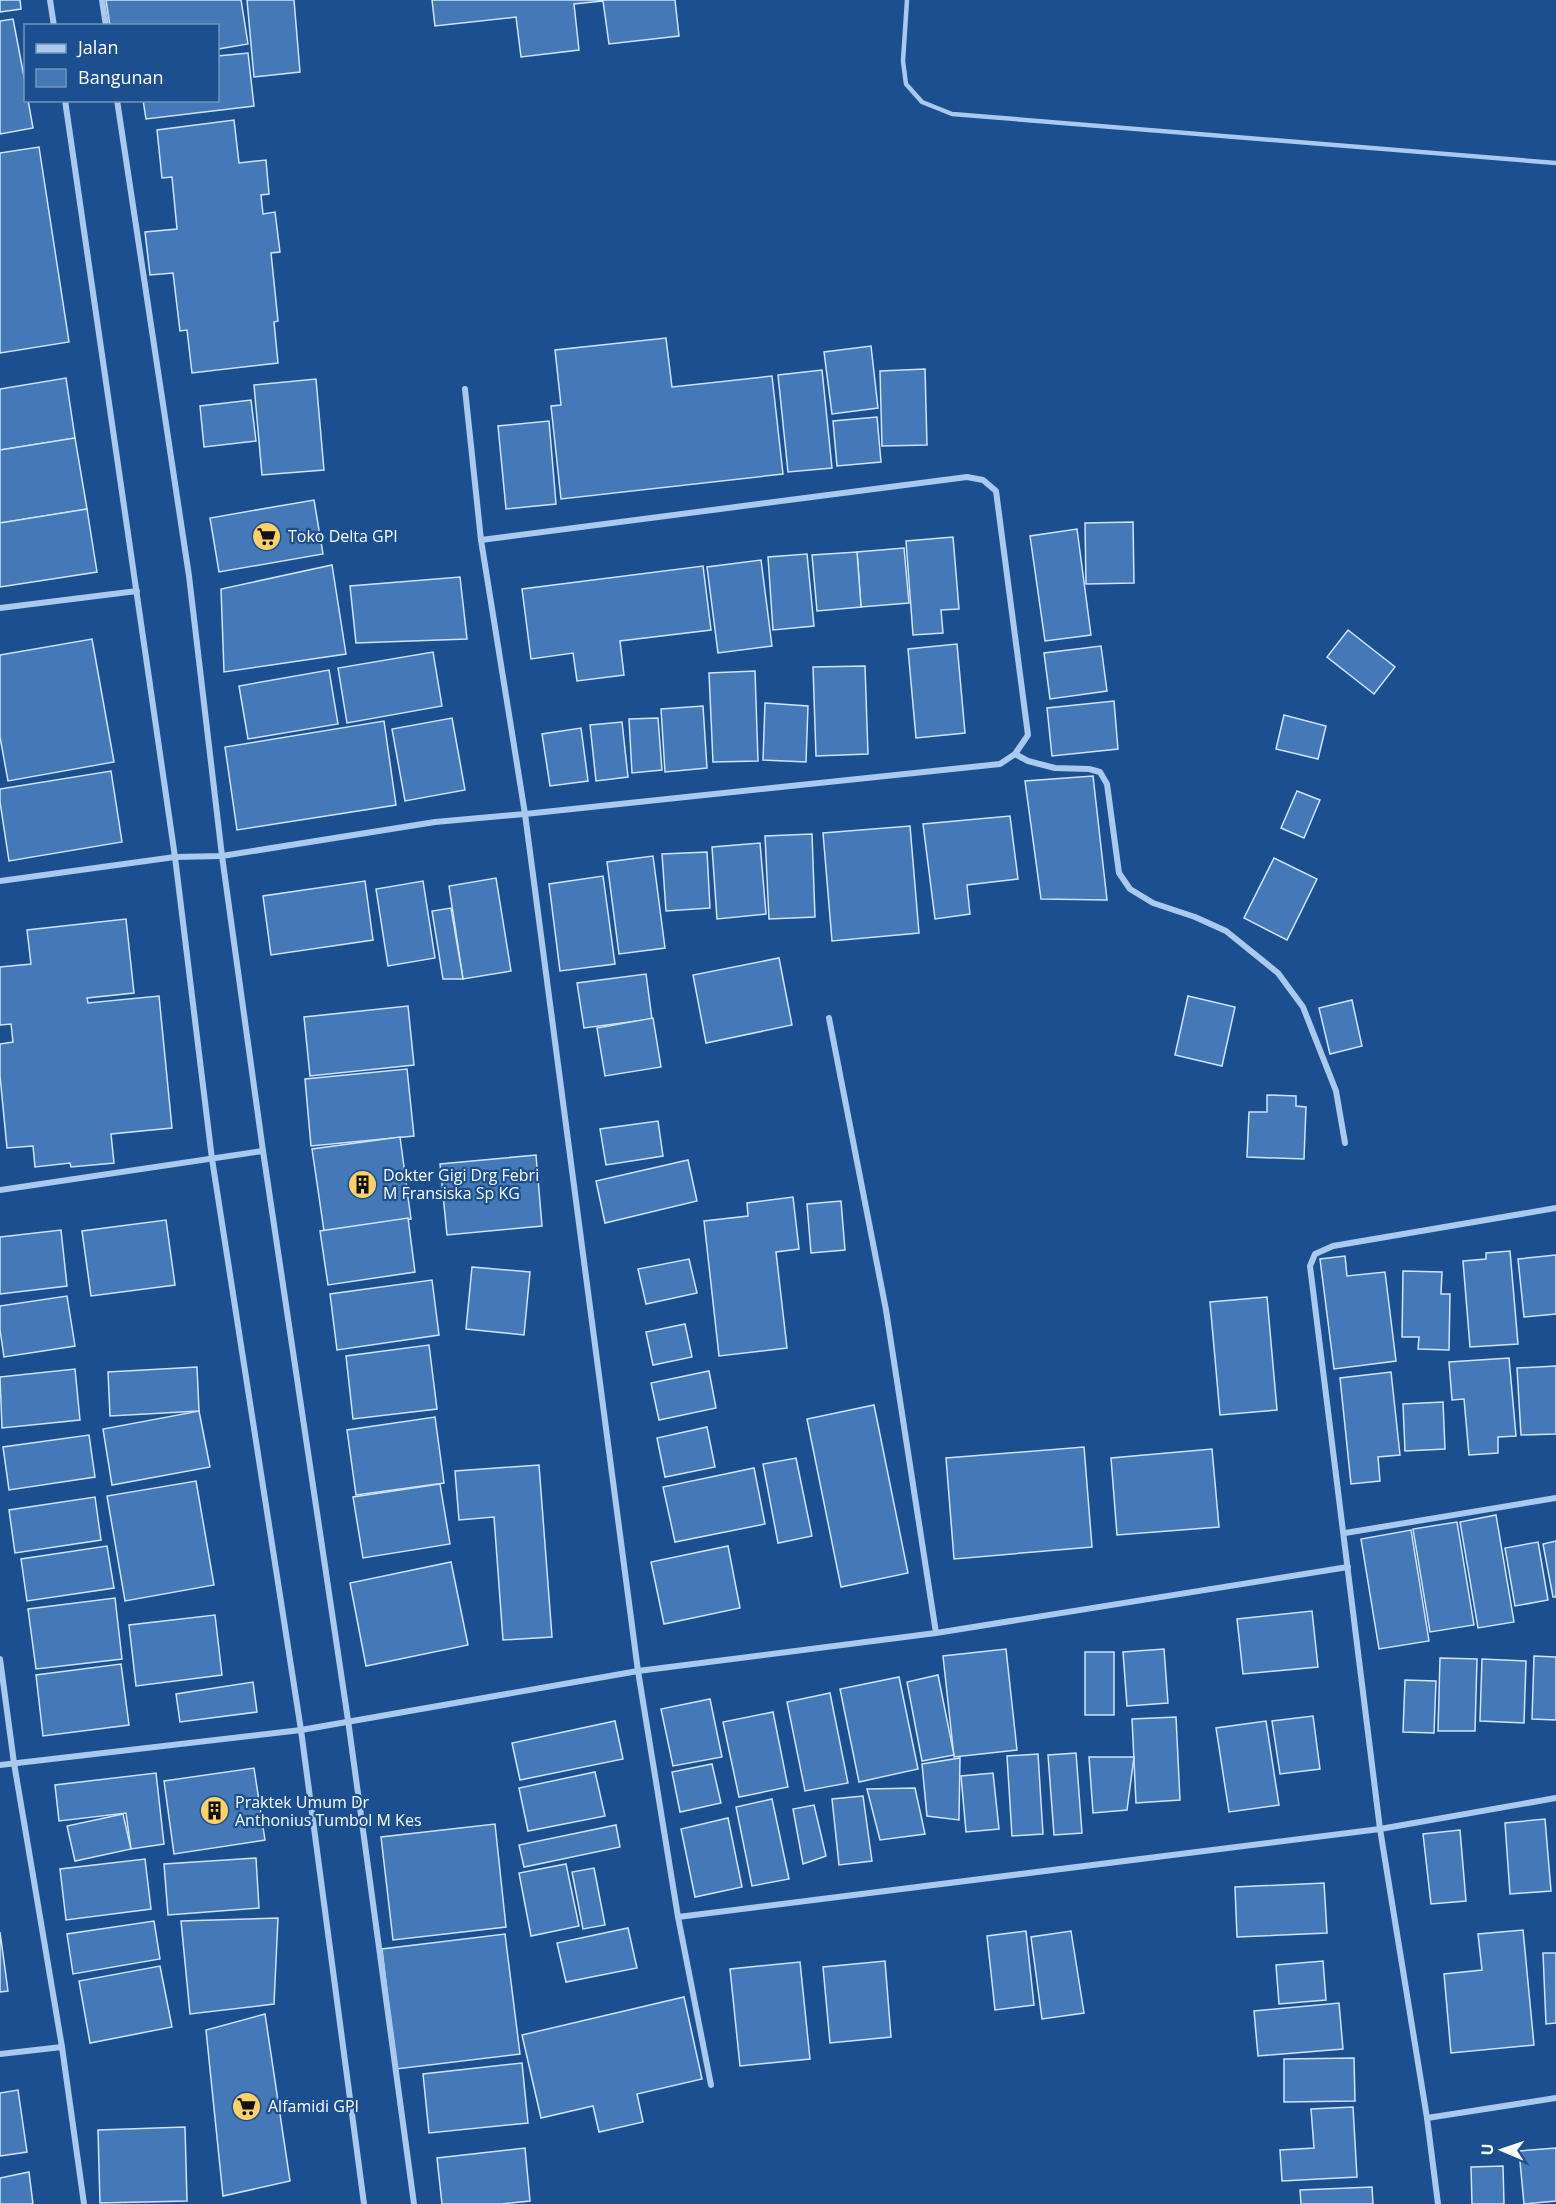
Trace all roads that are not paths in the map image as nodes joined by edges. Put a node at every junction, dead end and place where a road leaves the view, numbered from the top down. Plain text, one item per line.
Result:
1 (50, 0) edge
2 (102, 0) edge
3 (907, 0) edge
4 (54, 24) edge
5 (106, 24) edge
6 (65, 102) edge
7 (117, 102) edge
8 (1556, 163) edge
9 (465, 389) dead end
10 (482, 540) junction
11 (137, 591) junction
12 (0, 608) edge
13 (1015, 754) junction
14 (525, 814) junction
15 (222, 856) junction
16 (175, 858) junction
17 (0, 881) edge
18 (829, 1018) dead end
19 (1345, 1143) dead end
20 (263, 1150) junction
21 (212, 1159) junction
22 (0, 1190) edge
23 (1556, 1208) edge
24 (1556, 1498) edge
25 (1345, 1533) junction
26 (1348, 1567) junction
27 (936, 1633) junction
28 (0, 1659) edge
29 (638, 1671) junction
30 (348, 1720) junction
31 (301, 1730) junction
32 (14, 1763) junction
33 (0, 1765) edge
34 (1556, 1798) edge
35 (1380, 1829) junction
36 (678, 1917) junction
37 (62, 2047) junction
38 (0, 2054) edge
39 (711, 2085) dead end
40 (1556, 2098) edge
41 (1427, 2118) junction
42 (84, 2204) edge
43 (364, 2204) edge
44 (414, 2204) edge
45 (1438, 2204) edge

1 - 4 street
2 - 5 street
3 - 8 lane
6 - 11 street
7 - 15 street
9 - 10 street
10 - 13 street
10 - 14 street
11 - 12 street
11 - 16 street
13 - 14 street
13 - 19 street
14 - 15 street
14 - 29 street
15 - 16 street
15 - 20 street
16 - 17 street
16 - 21 street
18 - 27 street
20 - 21 street
20 - 30 street
21 - 22 street
21 - 31 street
23 - 25 street
24 - 25 street
25 - 26 street
26 - 27 street
26 - 35 street
27 - 29 street
28 - 32 street
29 - 30 street
29 - 36 street
30 - 31 street
30 - 44 street
31 - 32 street
31 - 43 street
32 - 33 street
32 - 37 street
34 - 35 street
35 - 36 street
35 - 41 street
36 - 39 street
37 - 38 street
37 - 42 street
40 - 41 street
41 - 45 street

